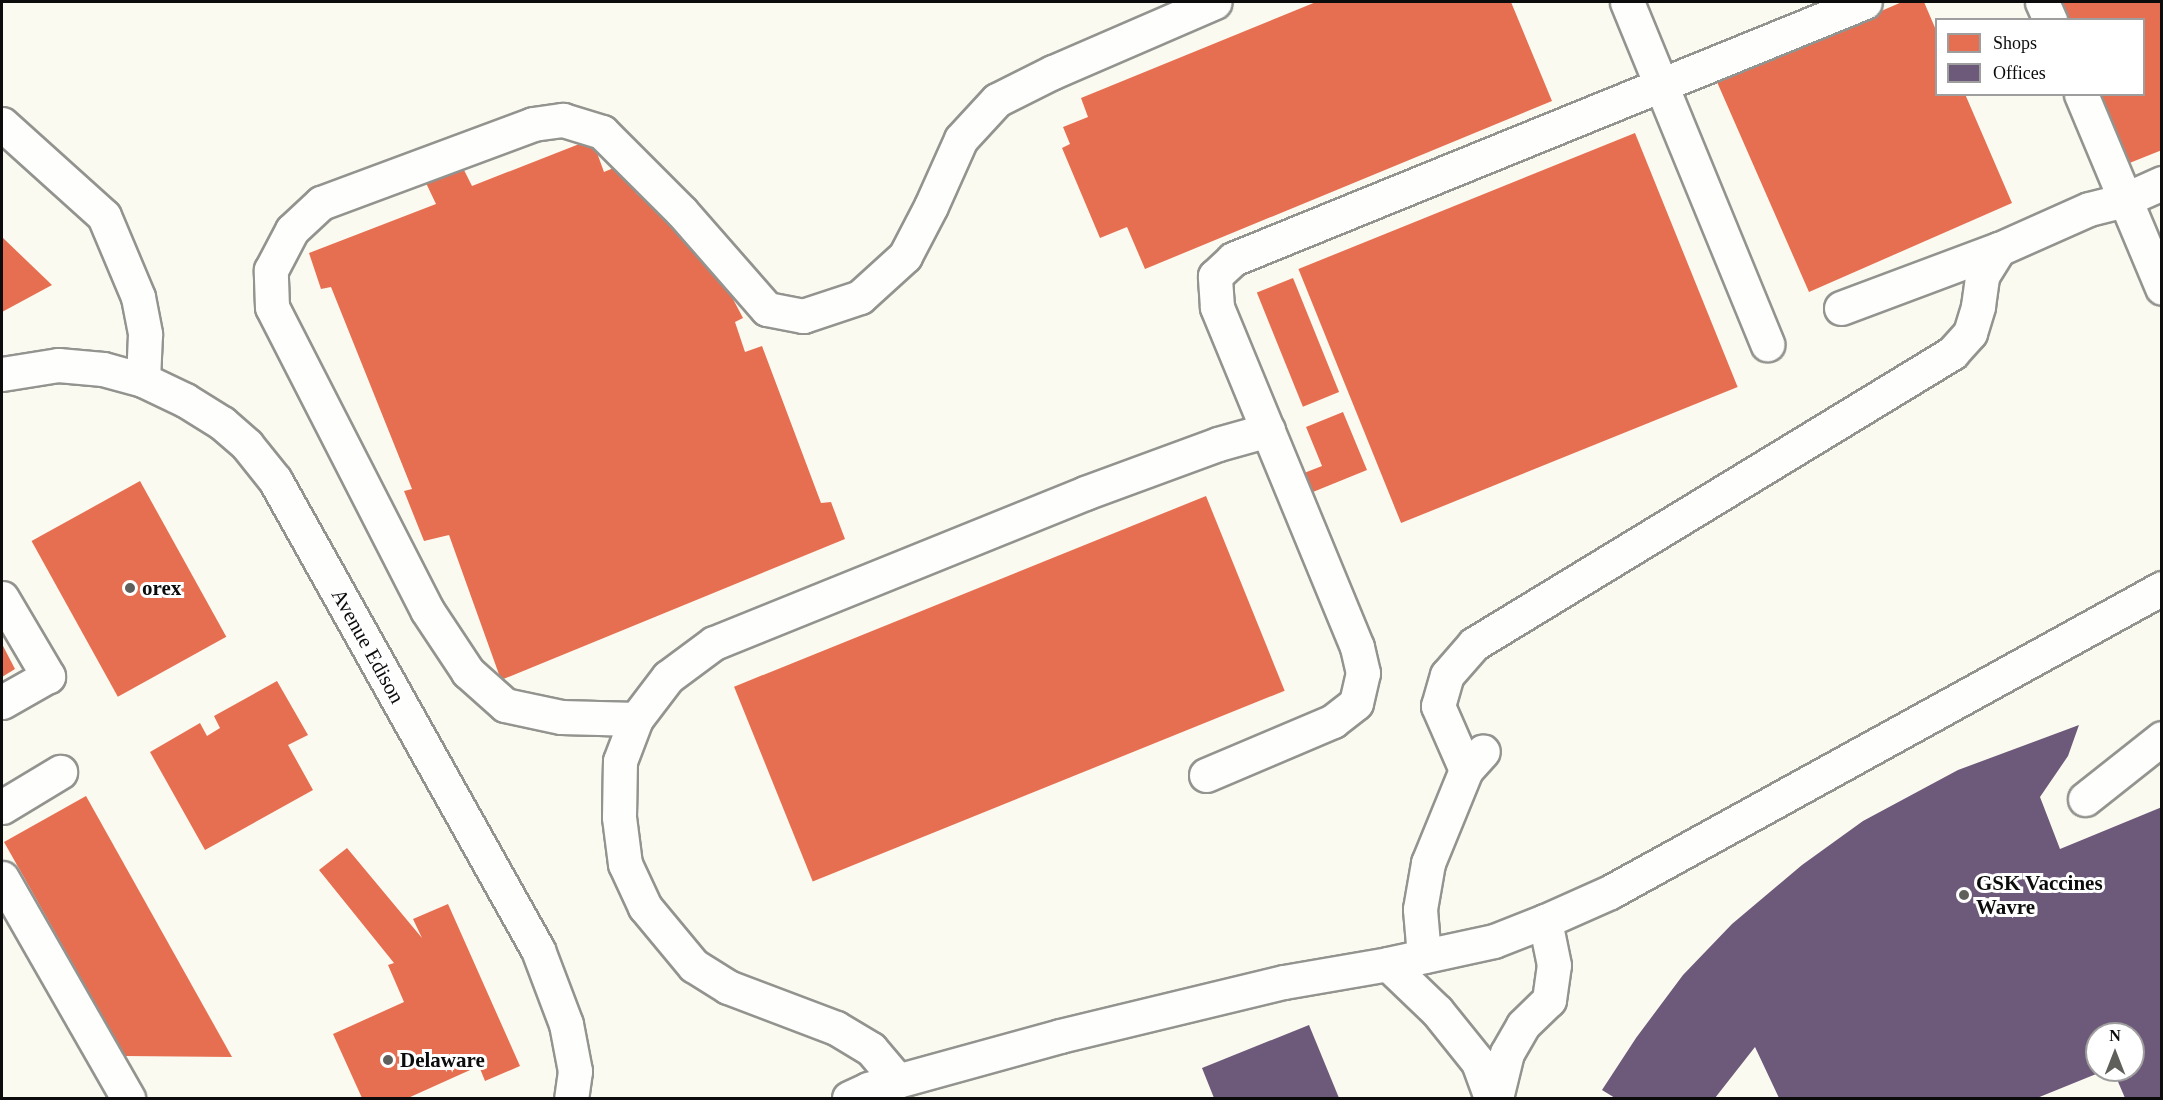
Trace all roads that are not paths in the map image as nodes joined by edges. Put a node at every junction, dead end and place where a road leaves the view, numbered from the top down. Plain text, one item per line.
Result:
1 (1215, 2) edge
2 (1627, 2) edge
3 (1865, 2) edge
4 (2042, 2) edge
5 (2049, 18) edge
6 (1662, 84) junction
7 (2082, 96) edge
8 (2, 124) edge
9 (2162, 183) edge
10 (2124, 200) junction
11 (1999, 249) junction
12 (2162, 288) edge
13 (1841, 308) dead end
14 (1767, 344) dead end
15 (2, 374) edge
16 (143, 380) junction
17 (1268, 430) junction
18 (2157, 597) edge
19 (2, 598) edge
20 (2, 702) edge
21 (636, 719) junction
22 (2162, 738) edge
23 (60, 772) dead end
24 (1206, 775) dead end
25 (2085, 799) dead end
26 (2, 807) edge
27 (2, 878) edge
28 (1545, 921) junction
29 (1424, 956) junction
30 (1388, 964) junction
31 (898, 1081) junction
32 (128, 1098) edge
33 (571, 1098) edge
34 (849, 1098) edge
35 (1491, 1098) edge
36 (1496, 1098) edge

1 - 21 street
2 - 6 street
3 - 6 street
4 - 5 street
6 - 14 street
6 - 17 street
7 - 10 street
8 - 16 street
9 - 10 street
10 - 11 street
10 - 12 street
11 - 13 street
11 - 29 street
15 - 16 street, Avenue Edison
16 - 33 street, Avenue Edison
17 - 21 street
17 - 24 street
18 - 28 street
19 - 20 street
21 - 31 street
22 - 25 street
23 - 26 street
27 - 32 street
28 - 29 street
28 - 36 street
29 - 30 street
30 - 31 street
30 - 35 street
31 - 34 street

